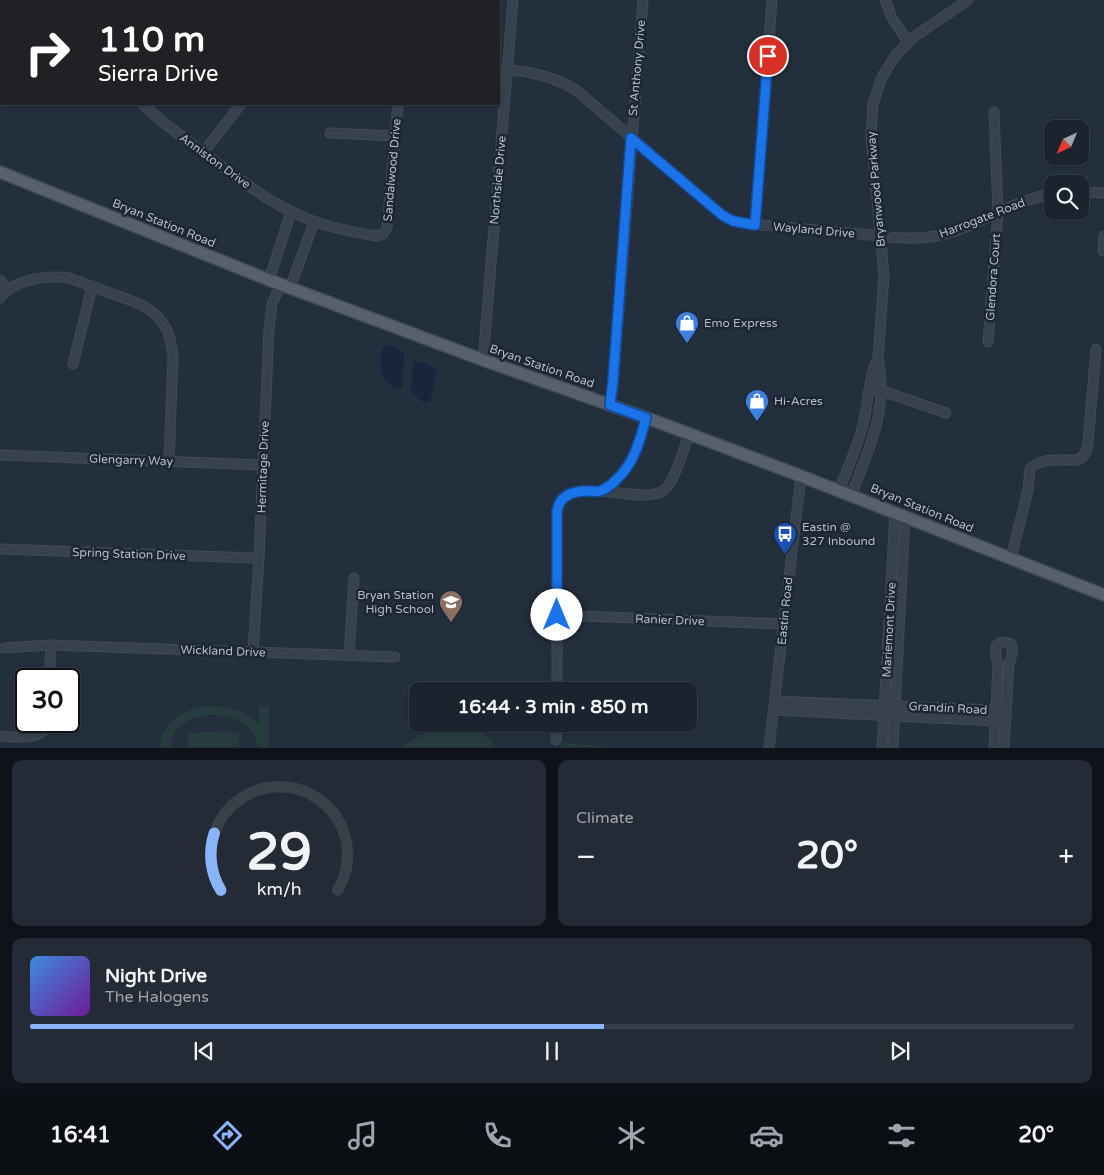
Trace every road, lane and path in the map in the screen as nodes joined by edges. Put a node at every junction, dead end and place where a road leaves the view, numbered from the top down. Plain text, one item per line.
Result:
1 (514, 0) edge
2 (642, 0) edge
3 (772, 0) edge
4 (885, 0) edge
5 (968, 0) edge
6 (908, 42) junction
7 (503, 69) edge
8 (144, 105) edge
9 (240, 105) edge
10 (398, 105) edge
11 (994, 112) dead end
12 (330, 133) dead end
13 (395, 136) junction
14 (631, 138) junction
15 (203, 153) junction
16 (0, 172) edge
17 (1089, 192) edge
18 (1104, 193) edge
19 (1044, 196) edge
20 (291, 212) junction
21 (998, 212) junction
22 (314, 222) junction
23 (755, 225) junction
24 (383, 234) joint
25 (881, 236) junction
26 (1104, 236) edge
27 (1103, 251) dead end
28 (0, 280) edge
29 (269, 280) junction
30 (286, 286) junction
31 (92, 287) junction
32 (8, 290) junction
33 (0, 298) edge
34 (988, 342) dead end
35 (1096, 349) dead end
36 (878, 359) junction
37 (483, 360) junction
38 (73, 364) dead end
39 (870, 386) junction
40 (882, 390) junction
41 (610, 405) junction
42 (946, 413) dead end
43 (646, 418) junction
44 (689, 434) junction
45 (0, 455) edge
46 (169, 462) junction
47 (262, 465) junction
48 (801, 476) junction
49 (838, 490) junction
50 (600, 491) junction
51 (851, 495) junction
52 (900, 514) junction
53 (0, 549) edge
54 (259, 558) junction
55 (1012, 558) junction
56 (354, 578) dead end
57 (1104, 595) edge
58 (557, 615) junction
59 (784, 624) junction
60 (51, 645) junction
61 (4, 648) dead end
62 (253, 652) junction
63 (349, 655) junction
64 (395, 657) dead end
65 (50, 668) edge
66 (557, 682) edge
67 (774, 705) junction
68 (884, 705) junction
69 (895, 706) junction
70 (996, 710) junction
71 (884, 716) junction
72 (895, 716) junction
73 (1006, 716) junction
74 (995, 721) junction
75 (556, 732) edge
76 (41, 733) edge
77 (0, 736) edge
78 (556, 740) dead end
79 (769, 748) edge
80 (882, 748) edge
81 (893, 748) edge
82 (994, 748) edge
83 (1004, 748) edge

1 - 7 street, Northside Drive
2 - 14 street, St Anthony Drive
3 - 23 street
4 - 6 street
5 - 6 street, Bryanwood Parkway
6 - 25 street, Bryanwood Parkway
7 - 14 street, Wayland Drive
7 - 37 street, Northside Drive
8 - 15 street, Anniston Drive
9 - 15 street
10 - 13 street, Sandalwood Drive
11 - 21 street, Glendora Court
12 - 13 street
13 - 24 street, Sandalwood Drive
14 - 23 street, Wayland Drive
14 - 41 street, St Anthony Drive
15 - 20 street, Anniston Drive
16 - 29 main road, Bryan Station Road
17 - 18 street
19 - 21 street, Harrogate Road
20 - 22 street, Anniston Drive
20 - 29 street
21 - 25 street, Harrogate Road
21 - 34 street, Glendora Court
22 - 24 street, Anniston Drive
22 - 30 street
23 - 25 street, Wayland Drive
25 - 36 street, Bryanwood Parkway
26 - 27 street
28 - 32 street
29 - 30 main road, Bryan Station Road
30 - 37 main road, Bryan Station Road
30 - 47 street, Hermitage Drive
31 - 32 street
31 - 38 street
31 - 46 street
32 - 33 street
35 - 55 street
36 - 39 street, Bryanwood Parkway
36 - 40 street, Bryanwood Parkway
37 - 41 main road, Bryan Station Road
39 - 40 street
39 - 49 street, Bryanwood Parkway
40 - 42 street
40 - 51 street, Bryanwood Parkway
41 - 43 main road, Bryan Station Road
43 - 44 main road, Bryan Station Road
43 - 50 street
44 - 48 main road, Bryan Station Road
44 - 50 street
45 - 46 street, Glengarry Way
46 - 47 street, Glengarry Way
47 - 54 street, Hermitage Drive
48 - 49 main road, Bryan Station Road
48 - 59 street, Eastin Road
49 - 51 main road, Bryan Station Road
50 - 58 street
51 - 52 main road, Bryan Station Road
52 - 55 main road, Bryan Station Road
52 - 68 street, Mariemont Drive
52 - 69 street, Mariemont Drive
53 - 54 street, Spring Station Drive
54 - 62 street, Hermitage Drive
55 - 57 main road, Bryan Station Road
56 - 63 street
58 - 59 street, Ranier Drive
58 - 66 street
59 - 67 street, Eastin Road
60 - 61 street, Wickland Drive
60 - 62 street, Wickland Drive
60 - 65 street
62 - 63 street, Wickland Drive
63 - 64 street, Wickland Drive
67 - 68 street, Grandin Road
67 - 71 street, Grandin Road
67 - 79 street, Eastin Road
68 - 69 street, Grandin Road
68 - 71 street, Mariemont Drive
69 - 70 street, Grandin Road
69 - 72 street, Mariemont Drive
70 - 73 street, Grandin Road
70 - 73 street
70 - 74 street
71 - 72 street, Grandin Road
71 - 80 street, Mariemont Drive
72 - 74 street, Grandin Road
72 - 81 street, Mariemont Drive
73 - 74 street, Grandin Road
73 - 83 street
74 - 82 street
75 - 78 street
76 - 77 street

